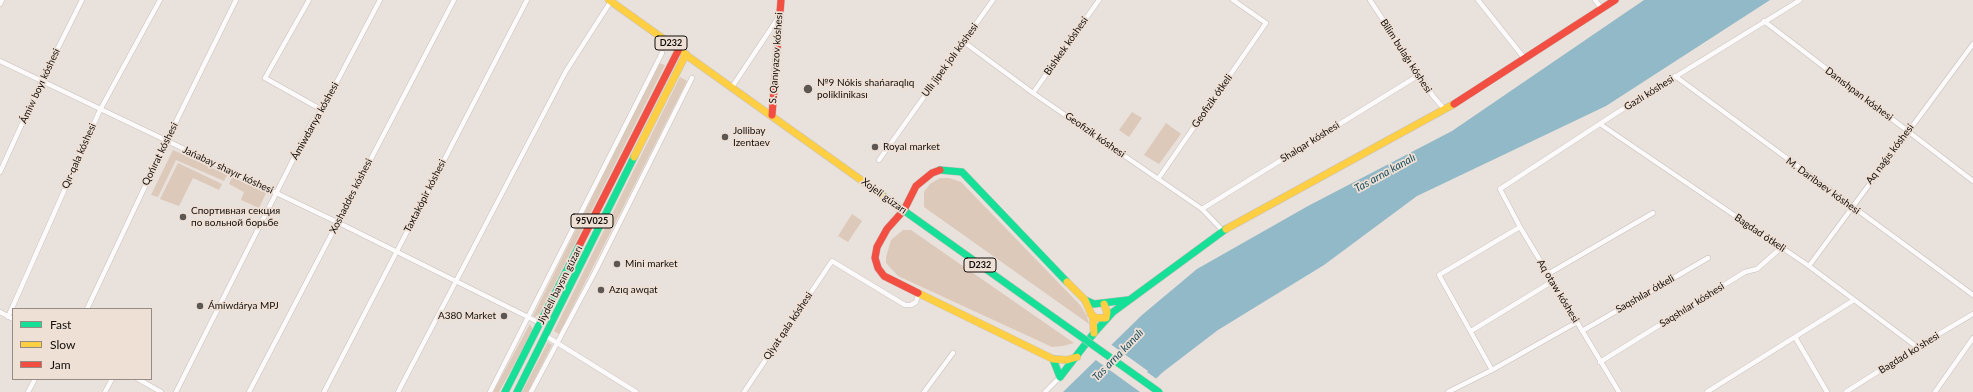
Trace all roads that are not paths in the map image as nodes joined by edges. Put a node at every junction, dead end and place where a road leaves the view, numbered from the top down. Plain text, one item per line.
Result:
1 (2, 0) edge
2 (82, 0) edge
3 (160, 0) edge
4 (236, 0) edge
5 (309, 0) edge
6 (380, 0) edge
7 (454, 0) edge
8 (527, 0) edge
9 (781, 0) edge
10 (993, 0) edge
11 (1099, 0) edge
12 (1233, 0) edge
13 (1370, 0) edge
14 (1478, 0) edge
15 (1595, 0) edge
16 (1615, 0) edge
17 (1800, 0) edge
18 (610, 1) edge
19 (0, 4) edge
20 (1602, 9) junction
21 (779, 17) junction
22 (1764, 21) junction
23 (964, 42) junction
24 (1973, 44) edge
25 (680, 49) junction
26 (662, 54) dead end
27 (686, 54) junction
28 (1526, 59) junction
29 (0, 61) edge
30 (1419, 75) junction
31 (1675, 76) junction
32 (692, 78) dead end
33 (42, 80) junction
34 (732, 87) junction
35 (1033, 93) junction
36 (100, 110) junction
37 (322, 110) junction
38 (1444, 110) junction
39 (772, 115) junction
40 (1600, 124) junction
41 (1907, 130) junction
42 (166, 142) junction
43 (879, 160) dead end
44 (0, 172) edge
45 (1158, 179) junction
46 (1973, 181) edge
47 (1500, 189) joint
48 (276, 192) junction
49 (1851, 207) junction
50 (1202, 209) junction
51 (904, 210) junction
52 (1653, 213) dead end
53 (337, 222) junction
54 (1520, 227) junction
55 (1223, 231) junction
56 (1782, 247) junction
57 (396, 251) junction
58 (1708, 258) dead end
59 (1808, 266) junction
60 (1548, 274) junction
61 (455, 280) junction
62 (1553, 281) junction
63 (919, 293) junction
64 (1973, 295) edge
65 (1085, 300) junction
66 (1128, 300) junction
67 (1854, 300) junction
68 (1104, 304) junction
69 (15, 308) edge
70 (87, 308) edge
71 (0, 312) edge
72 (1091, 314) junction
73 (1973, 314) edge
74 (529, 317) junction
75 (11, 318) edge
76 (1106, 318) junction
77 (1576, 322) junction
78 (540, 323) junction
79 (1471, 330) junction
80 (1582, 331) junction
81 (1094, 333) junction
82 (546, 336) junction
83 (1795, 337) junction
84 (1973, 338) edge
85 (557, 342) junction
86 (1917, 347) junction
87 (953, 353) dead end
88 (1077, 357) junction
89 (1053, 358) junction
90 (1600, 362) junction
91 (1492, 370) junction
92 (1060, 377) junction
93 (34, 380) edge
94 (111, 380) edge
95 (140, 380) edge
96 (28, 392) edge
97 (105, 392) edge
98 (161, 392) edge
99 (176, 392) edge
100 (249, 392) edge
101 (324, 392) edge
102 (398, 392) edge
103 (490, 392) edge
104 (505, 392) edge
105 (517, 392) edge
106 (531, 392) edge
107 (636, 392) edge
108 (744, 392) edge
109 (924, 392) edge
110 (1045, 392) edge
111 (1159, 392) edge
112 (1448, 392) edge
113 (1619, 392) edge
114 (1707, 392) edge
115 (1827, 392) edge
116 (1846, 392) edge
117 (1935, 392) edge

1 - 19 street
2 - 33 street, Ámiw boyı kóshesi
3 - 36 street, Qır-qala kóshesi
4 - 42 street, Qońırat kóshesi
5 - 37 street
6 - 37 street, Ámiwdarıya kóshesi
7 - 53 street, Xoshaddes kóshesi
8 - 57 street, Taxtakópir kóshesi
9 - 21 main road, S. Qanıyazov kóshesi
10 - 23 street, Ullı jipek jolı kóshesi
11 - 35 street, Bishkek kóshesi
12 - 45 street, Geofizik ótkeli
13 - 30 street, Bilim bulaǵı kóshesi
14 - 28 street
15 - 20 street
16 - 20 main road
17 - 22 street, Gazlı kóshesi
18 - 25 main road, Xojeli gúzarı / D232
18 - 61 street
20 - 28 main road
21 - 34 street
21 - 39 main road, S. Qanıyazov kóshesi
22 - 31 street, Gazlı kóshesi
22 - 41 street, Danıshpan kóshesi
23 - 35 street, Geofizik kóshesi
23 - 43 street, Ullı jipek jolı kóshesi
24 - 41 street, Aq naǵıs kóshesi
25 - 27 main road, Xojeli gúzarı / D232
25 - 78 main road, Jiydeli baysın gúzarı / 95V025
26 - 74 street
27 - 34 main road, Xojeli gúzarı / D232
27 - 82 main road, Jiydeli baysın gúzarı / 95V025
28 - 38 main road
29 - 33 street, Jańabay shayır kóshesi
30 - 38 street, Bilim bulaǵı kóshesi
30 - 50 street, Shalqar kóshesi
31 - 40 street, Gazlı kóshesi
31 - 49 street, M. Daribaev kóshesi
32 - 85 street
33 - 36 street, Jańabay shayır kóshesi
33 - 44 street, Ámiw boyı kóshesi
34 - 39 main road, Xojeli gúzarı / D232
35 - 45 street, Geofizik kóshesi
36 - 42 street, Jańabay shayır kóshesi
36 - 69 street, Qır-qala kóshesi
37 - 48 street, Ámiwdarıya kóshesi
38 - 55 main road
39 - 51 main road, Xojeli gúzarı / D232
40 - 47 street, Gazlı kóshesi
40 - 56 street, Bagdad ótkeli
41 - 46 street, Danıshpan kóshesi
41 - 49 street, Aq naǵıs kóshesi
42 - 48 street, Jańabay shayır kóshesi
42 - 70 street, Qońırat kóshesi
45 - 50 street, Geofizik kóshesi
47 - 54 street, Aq otaw kóshesi
48 - 53 street, Jańabay shayır kóshesi
48 - 99 street, Ámiwdarıya kóshesi
49 - 59 street, Aq naǵıs kóshesi
49 - 64 street, M. Daribaev kóshesi
50 - 55 street, Geofizik kóshesi
51 - 63 main road
51 - 65 main road
51 - 111 main road, Xojeli gúzarı / D232, bridge
52 - 60 street
53 - 57 street, Jańabay shayır kóshesi
53 - 100 street, Xoshaddes kóshesi
54 - 60 street, Aq otaw kóshesi
54 - 79 street
55 - 66 main road
56 - 59 street, Bagdad ótkeli
56 - 90 street, Saqshılar kóshesi
57 - 61 street, Jańabay shayır kóshesi
57 - 101 street, Taxtakópir kóshesi
58 - 80 street, Saqshılar ótkeli
59 - 67 street, Bagdad ótkeli
60 - 62 street, Aq otaw kóshesi
61 - 74 street, Jańabay shayır kóshesi
61 - 102 street
62 - 77 street, Aq otaw kóshesi
62 - 79 street
63 - 89 main road
63 - 108 street, Qiyat qala kóshesi
65 - 68 main road
65 - 72 main road
66 - 68 main road
66 - 76 main road
67 - 83 street
67 - 86 street, Bagdad ótkeli
68 - 76 main road
71 - 75 street
72 - 76 main road
72 - 81 main road
73 - 86 street, Bagdad ko'shesi
74 - 78 street, Jańabay shayır kóshesi
74 - 103 street
76 - 81 main road
77 - 80 street, Aq otaw kóshesi
77 - 91 street
78 - 104 main road, Jiydeli baysın gúzarı / 95V025
79 - 91 street
80 - 90 street, Aq otaw kóshesi
81 - 88 main road
82 - 85 street
82 - 105 main road, Jiydeli baysın gúzarı / 95V025
83 - 114 street
83 - 115 street
84 - 117 street
85 - 106 street
85 - 107 street
86 - 116 street, Bagdad ko'shesi
87 - 109 street
88 - 89 main road
88 - 92 main road
89 - 92 main road
90 - 113 street, Aq otaw kóshesi
91 - 112 street
92 - 110 street
93 - 96 street
94 - 97 street
95 - 98 street

